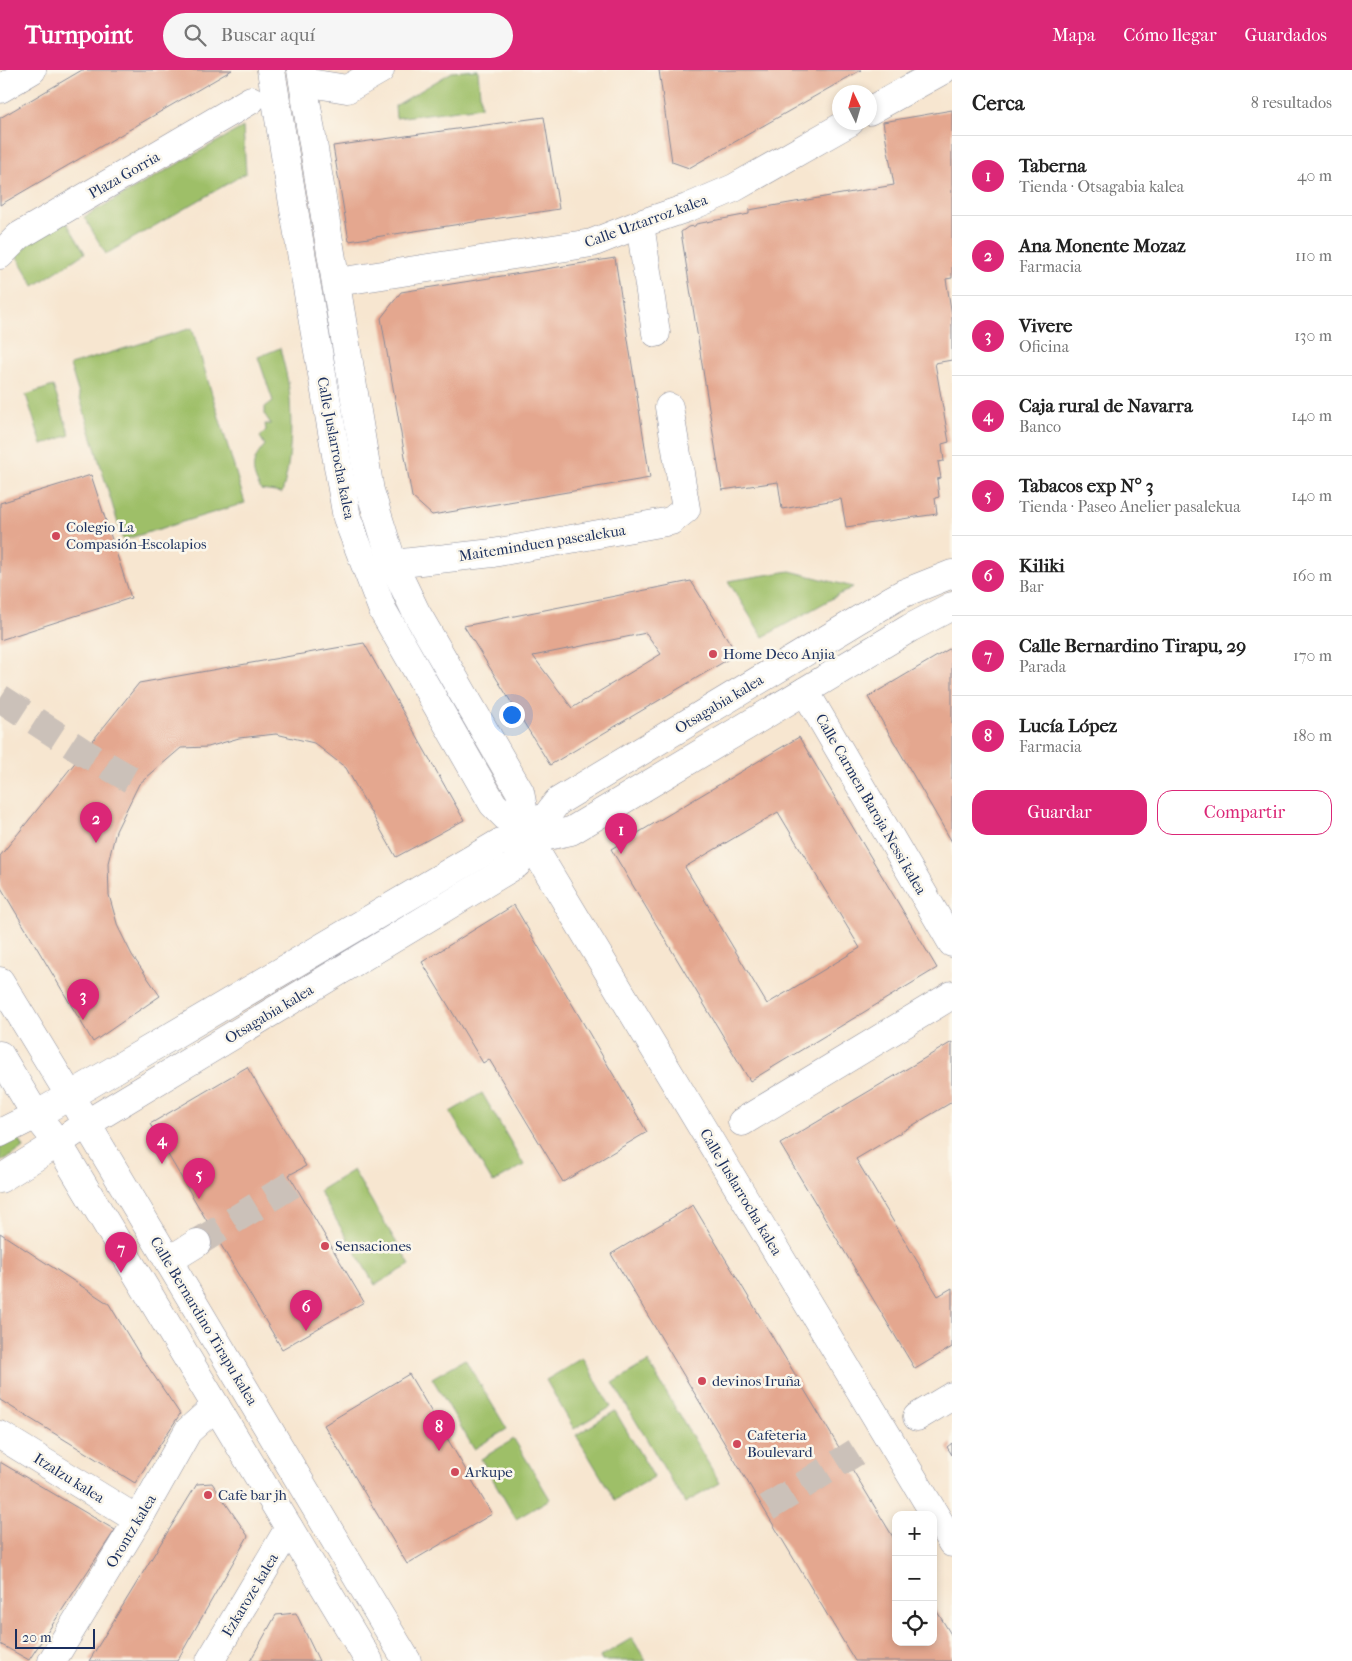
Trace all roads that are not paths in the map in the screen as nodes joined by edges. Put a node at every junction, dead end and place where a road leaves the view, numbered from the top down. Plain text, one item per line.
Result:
1 (32, 70) edge
2 (271, 70) edge
3 (380, 70) edge
4 (943, 70) edge
5 (308, 77) edge
6 (0, 89) edge
7 (252, 100) dead end
8 (877, 107) edge
9 (836, 130) edge
10 (640, 224) junction
11 (0, 254) edge
12 (336, 282) junction
13 (656, 333) dead end
14 (669, 407) dead end
15 (392, 564) junction
16 (952, 574) edge
17 (952, 606) edge
18 (805, 691) junction
19 (529, 840) junction
20 (952, 943) edge
21 (0, 981) edge
22 (952, 995) edge
23 (0, 1055) edge
24 (70, 1096) junction
25 (36, 1115) junction
26 (742, 1122) dead end
27 (86, 1124) junction
28 (0, 1133) edge
29 (58, 1143) junction
30 (0, 1179) edge
31 (197, 1243) tunnel mouth
32 (168, 1261) junction
33 (952, 1396) edge
34 (216, 1406) junction
35 (917, 1417) dead end
36 (0, 1436) edge
37 (138, 1520) junction
38 (289, 1528) junction
39 (952, 1543) edge
40 (52, 1661) edge
41 (210, 1661) edge
42 (369, 1661) edge
43 (407, 1661) edge

1 - 6 street
2 - 19 street, Calle Juslarrocha kalea
3 - 5 street
4 - 8 street
5 - 12 street, Calle Juslarrocha kalea
7 - 11 street, Plaza Gorria
9 - 10 street, Calle Uztarroz kalea
10 - 12 street, Calle Uztarroz kalea
10 - 13 street
12 - 15 street, Calle Juslarrocha kalea
14 - 15 street, Maiteminduen pasealekua
15 - 19 street, Calle Juslarrocha kalea
16 - 19 street, Otsagabia kalea
17 - 18 street, Otsagabia kalea
18 - 19 street, Otsagabia kalea
18 - 20 street, Calle Carmen Baroja Nessi kalea
19 - 24 street, Otsagabia kalea
19 - 27 street, Otsagabia kalea
19 - 39 street, Calle Juslarrocha kalea
21 - 24 street, Calle Bernardino Tirapu kalea
22 - 26 street
23 - 25 street
24 - 25 street, Otsagabia kalea
24 - 27 street, Calle Bernardino Tirapu kalea
25 - 28 street, Otsagabia kalea
25 - 29 street
27 - 29 street, Otsagabia kalea
27 - 32 street, Calle Bernardino Tirapu kalea
29 - 30 street, Otsagabia kalea
29 - 34 street
31 - 32 street
32 - 43 street, Calle Bernardino Tirapu kalea
33 - 35 street
34 - 37 street, Orontz kalea
34 - 38 street
36 - 37 street, Itzalzu kalea
37 - 40 street, Orontz kalea
38 - 41 street, Ezkaroze kalea
38 - 42 street

